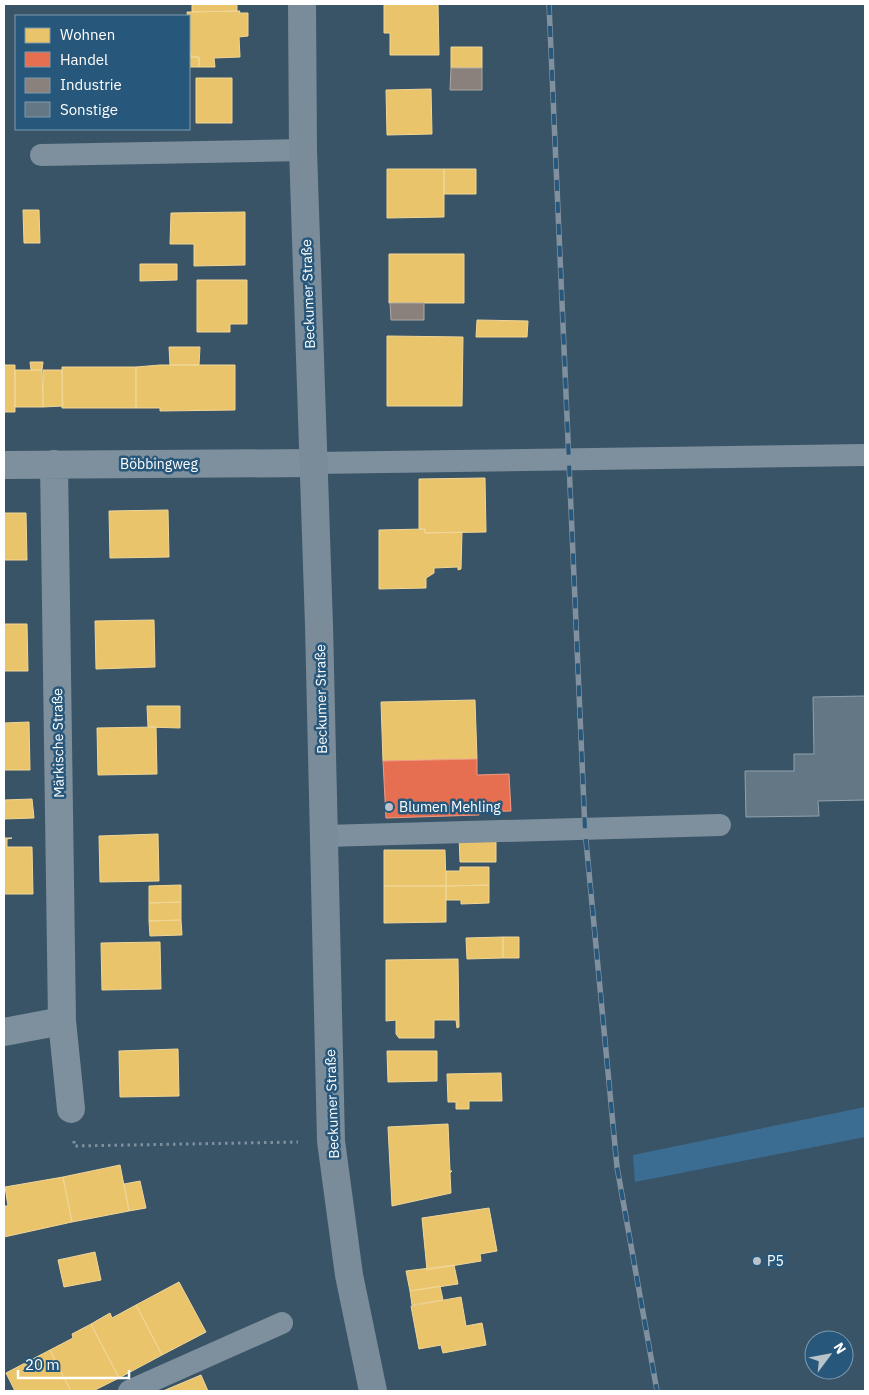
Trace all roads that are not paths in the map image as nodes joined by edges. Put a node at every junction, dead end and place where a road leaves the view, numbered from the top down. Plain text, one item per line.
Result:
1 (302, 4) edge
2 (303, 150) junction
3 (40, 155) dead end
4 (865, 455) edge
5 (314, 463) junction
6 (54, 464) junction
7 (4, 465) edge
8 (720, 825) dead end
9 (325, 836) junction
10 (62, 1021) junction
11 (4, 1032) edge
12 (70, 1109) road end
13 (282, 1323) dead end
14 (129, 1391) edge
15 (373, 1391) edge

1 - 2 main road, Beckumer Straße
2 - 3 lane
2 - 5 main road, Beckumer Straße
4 - 5 lane
5 - 6 street, Böbbingweg
5 - 9 main road, Beckumer Straße
6 - 7 street, Böbbingweg
6 - 10 street, Märkische Straße
8 - 9 lane
9 - 15 main road, Beckumer Straße
10 - 11 street
10 - 12 street, Märkische Straße
13 - 14 lane

